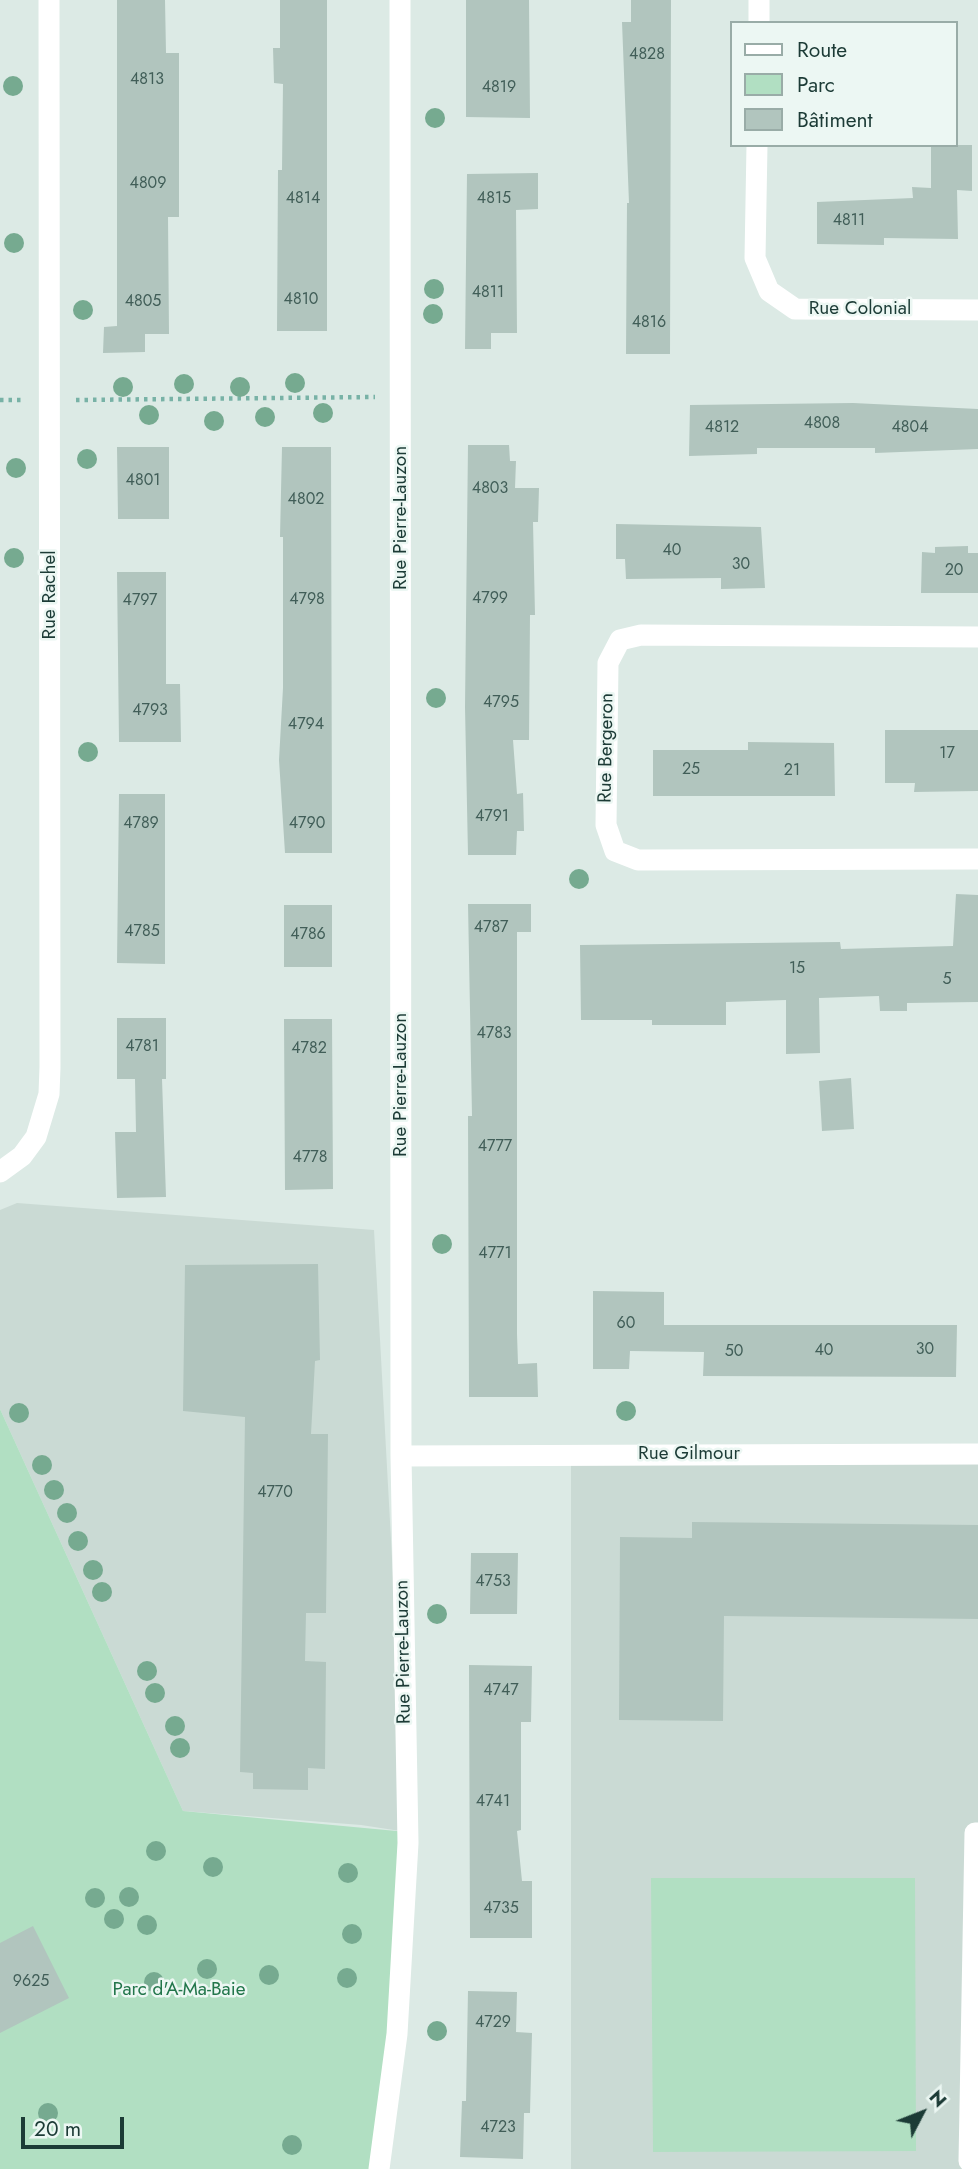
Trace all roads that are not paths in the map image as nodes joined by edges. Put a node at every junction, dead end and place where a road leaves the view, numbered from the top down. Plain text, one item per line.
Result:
1 (49, 0) edge
2 (400, 0) edge
3 (759, 0) edge
4 (759, 21) edge
5 (757, 147) edge
6 (978, 310) edge
7 (978, 637) edge
8 (978, 859) edge
9 (0, 1172) edge
10 (978, 1454) edge
11 (401, 1456) junction
12 (978, 1833) edge
13 (978, 2161) edge
14 (379, 2169) edge

1 - 9 street, Rue Rachel
2 - 11 street, Rue Pierre-Lauzon
3 - 4 street
5 - 6 street, Rue Colonial
7 - 8 street, Rue Bergeron
10 - 11 street, Rue Gilmour
11 - 14 street, Rue Pierre-Lauzon
12 - 13 street

